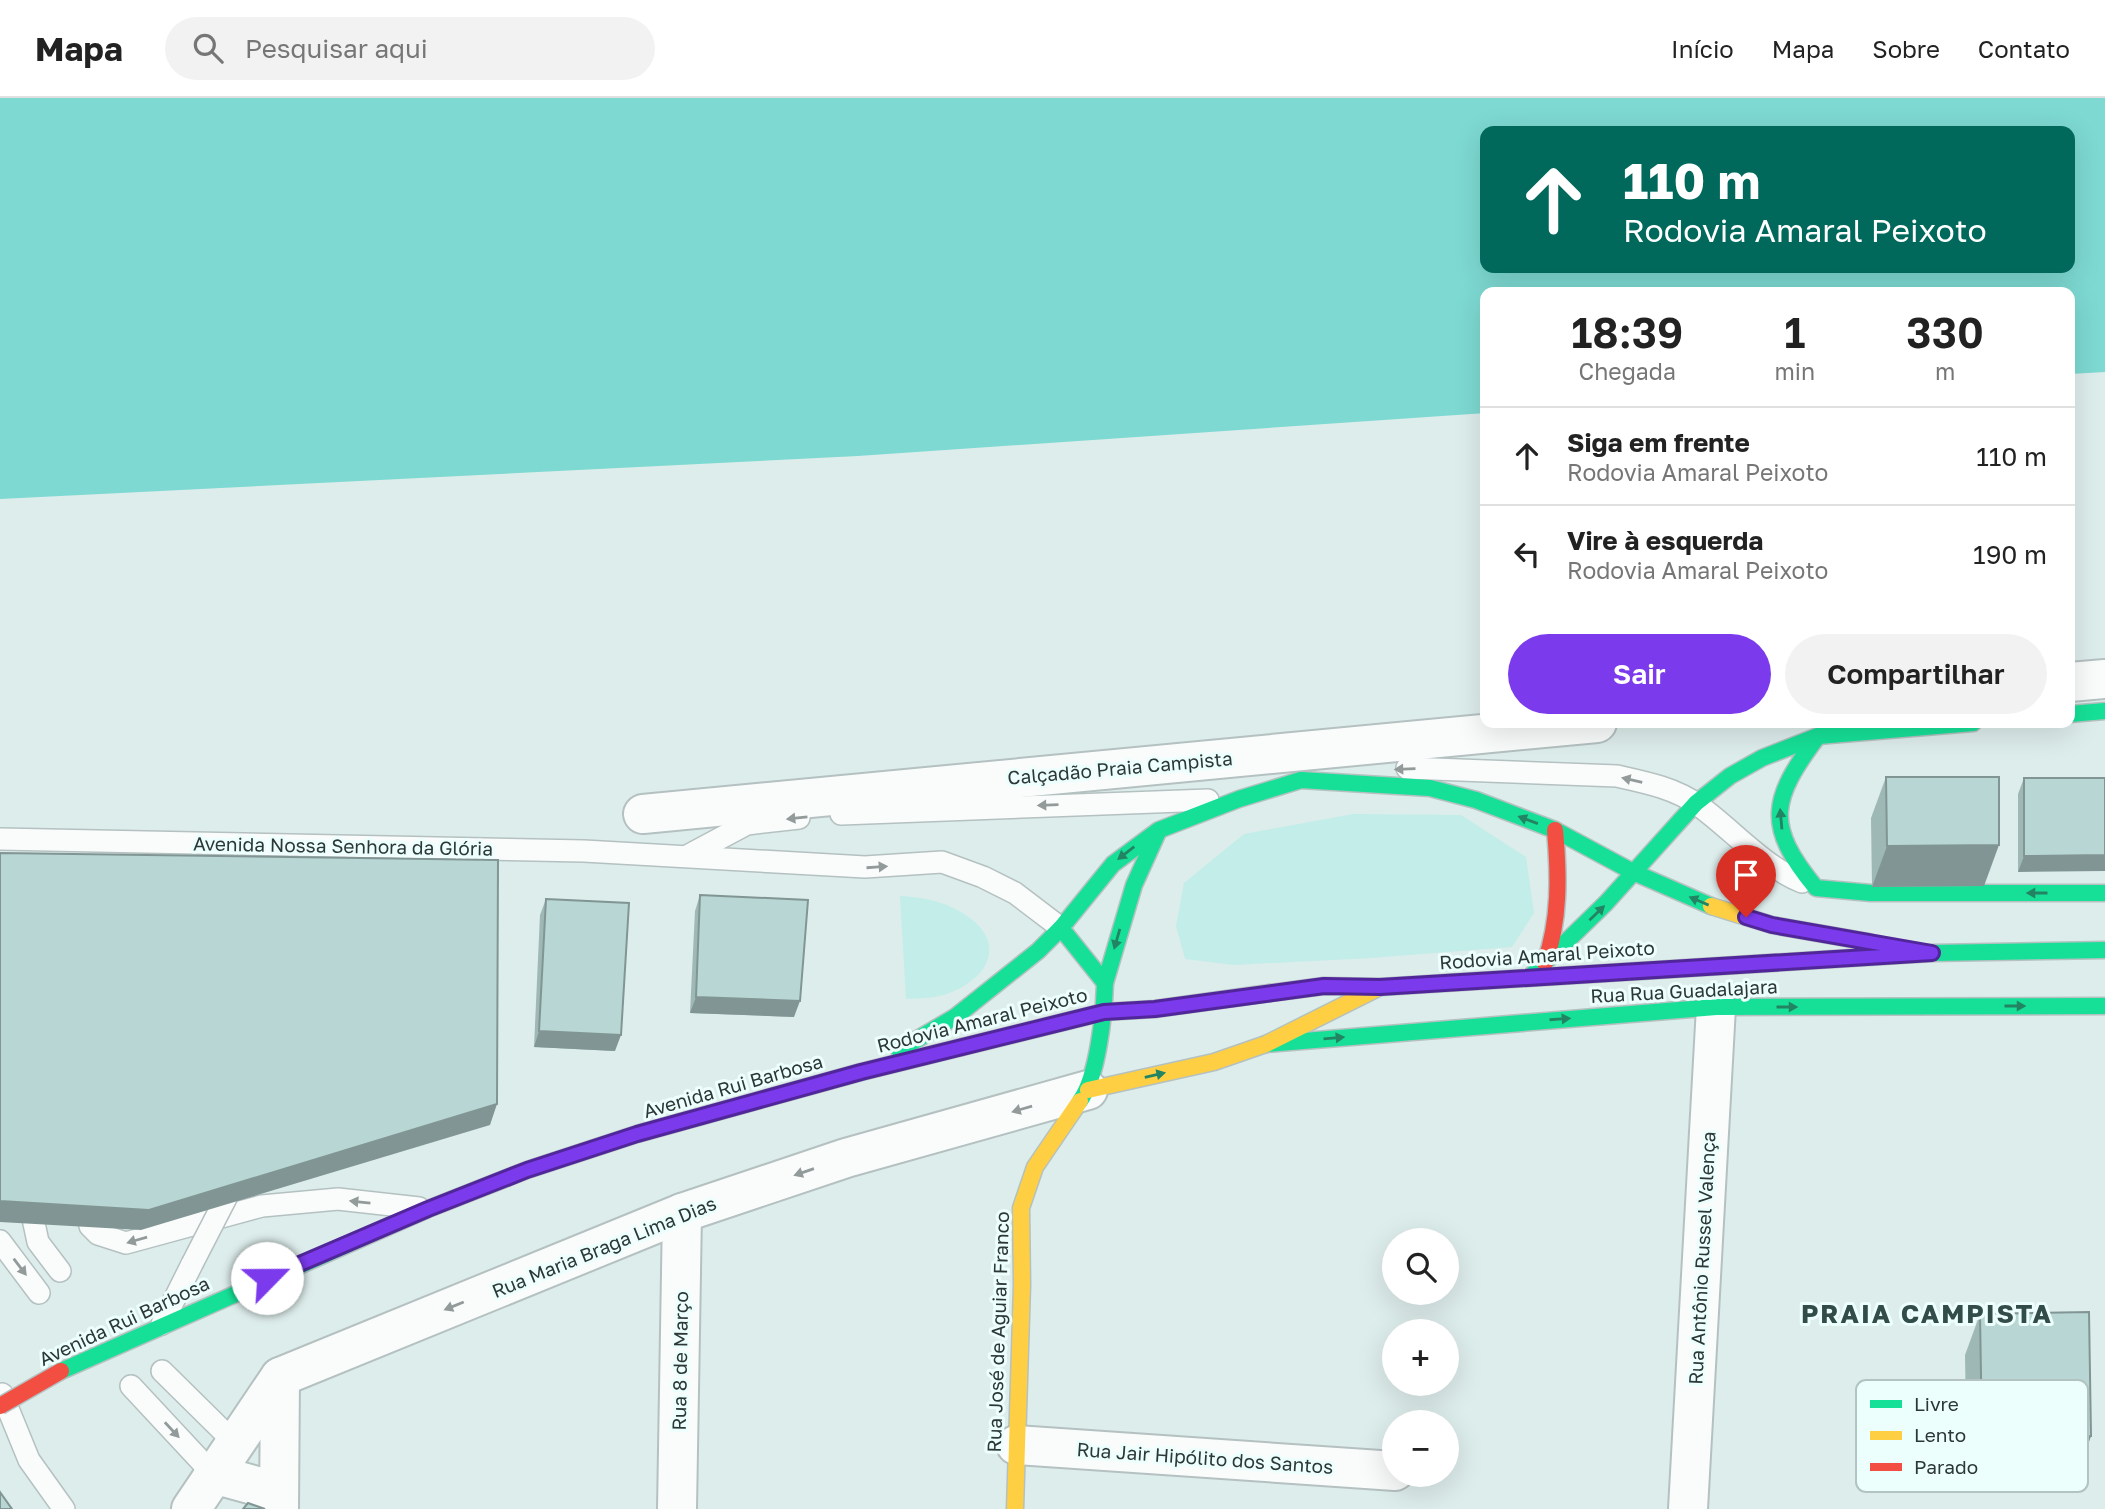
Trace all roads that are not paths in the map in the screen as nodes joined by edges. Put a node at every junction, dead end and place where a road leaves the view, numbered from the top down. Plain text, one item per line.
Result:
1 (2105, 679) edge
2 (2075, 682) edge
3 (2105, 711) edge
4 (2075, 714) edge
5 (1545, 728) edge
6 (1913, 728) edge
7 (1818, 736) junction
8 (1301, 780) junction
9 (1239, 799) junction
10 (1696, 803) junction
11 (643, 814) dead end
12 (1159, 830) junction
13 (1555, 830) junction
14 (0, 839) edge
15 (687, 856) junction
16 (1633, 872) junction
17 (1816, 888) junction
18 (2105, 893) edge
19 (1061, 928) junction
20 (2105, 950) edge
21 (1932, 953) junction
22 (1545, 963) junction
23 (1530, 977) junction
24 (1104, 984) junction
25 (1380, 987) junction
26 (2105, 1006) edge
27 (1716, 1007) junction
28 (1104, 1012) junction
29 (1266, 1044) junction
30 (861, 1072) junction
31 (1088, 1090) junction
32 (25, 1179) edge
33 (220, 1190) edge
34 (8, 1200) edge
35 (428, 1209) junction
36 (682, 1213) junction
37 (0, 1241) edge
38 (60, 1271) dead end
39 (40, 1293) dead end
40 (161, 1325) junction
41 (162, 1371) dead end
42 (281, 1377) junction
43 (131, 1386) dead end
44 (0, 1390) edge
45 (0, 1406) edge
46 (234, 1442) junction
47 (1016, 1445) junction
48 (1382, 1470) edge
49 (212, 1474) junction
50 (279, 1500) edge
51 (64, 1509) edge
52 (191, 1509) edge
53 (677, 1509) edge
54 (1015, 1509) edge
55 (1688, 1509) edge

1 - 2 street
3 - 4 main road
5 - 11 street, Calçadão Praia Campista
6 - 7 main road
7 - 10 main road
17 -> 7 main road
8 - 9 main road, Rodovia Amaral Peixoto
10 -> 8 lane
13 -> 8 main road, Rodovia Amaral Peixoto
9 - 12 main road, Rodovia Amaral Peixoto
9 -> 15 lane
10 - 16 main road
10 - 17 lane
12 -> 19 main road, Rodovia Amaral Peixoto
12 -> 24 main road, Rua José de Aguiar Franco
13 - 16 main road, Rodovia Amaral Peixoto
13 - 22 main road
14 - 15 lane, Avenida Nossa Senhora da Glória
15 -> 19 lane, Avenida Nossa Senhora da Glória
21 -> 16 main road, Rodovia Amaral Peixoto
22 -> 16 main road
18 -> 17 main road
19 - 24 main road
19 - 30 main road, Rodovia Amaral Peixoto
20 - 21 main road, Rodovia Amaral Peixoto
21 - 23 main road, Rodovia Amaral Peixoto
22 - 23 main road
23 - 25 main road, Rodovia Amaral Peixoto
24 - 28 main road, Rua José de Aguiar Franco
25 - 28 main road, Rodovia Amaral Peixoto
25 - 29 main road
27 -> 26 main road, Rua Rua Guadalajara
29 -> 27 main road, Rua Rua Guadalajara
27 - 55 street, Rua Antônio Russel Valença
28 - 30 main road, Rodovia Amaral Peixoto
28 - 31 main road, Rua José de Aguiar Franco
31 -> 29 main road
30 - 35 main road, Avenida Rui Barbosa
31 -> 36 street, Rua Maria Braga Lima Dias
31 - 47 main road, Rua José de Aguiar Franco
32 - 38 lane
33 - 40 lane, bridge
35 -> 34 lane
35 - 40 main road, Avenida Rui Barbosa
36 -> 42 street, Rua Maria Braga Lima Dias
36 - 53 street, Rua 8 de Março
37 -> 39 lane
40 - 45 main road, Avenida Rui Barbosa, bridge
41 - 46 lane
42 - 46 street
42 - 50 street
43 -> 49 lane
44 - 51 lane
46 - 49 street
47 - 48 street, Rua Jair Hipólito dos Santos
47 - 54 main road, Rua José de Aguiar Franco
49 - 50 street
49 - 52 street

